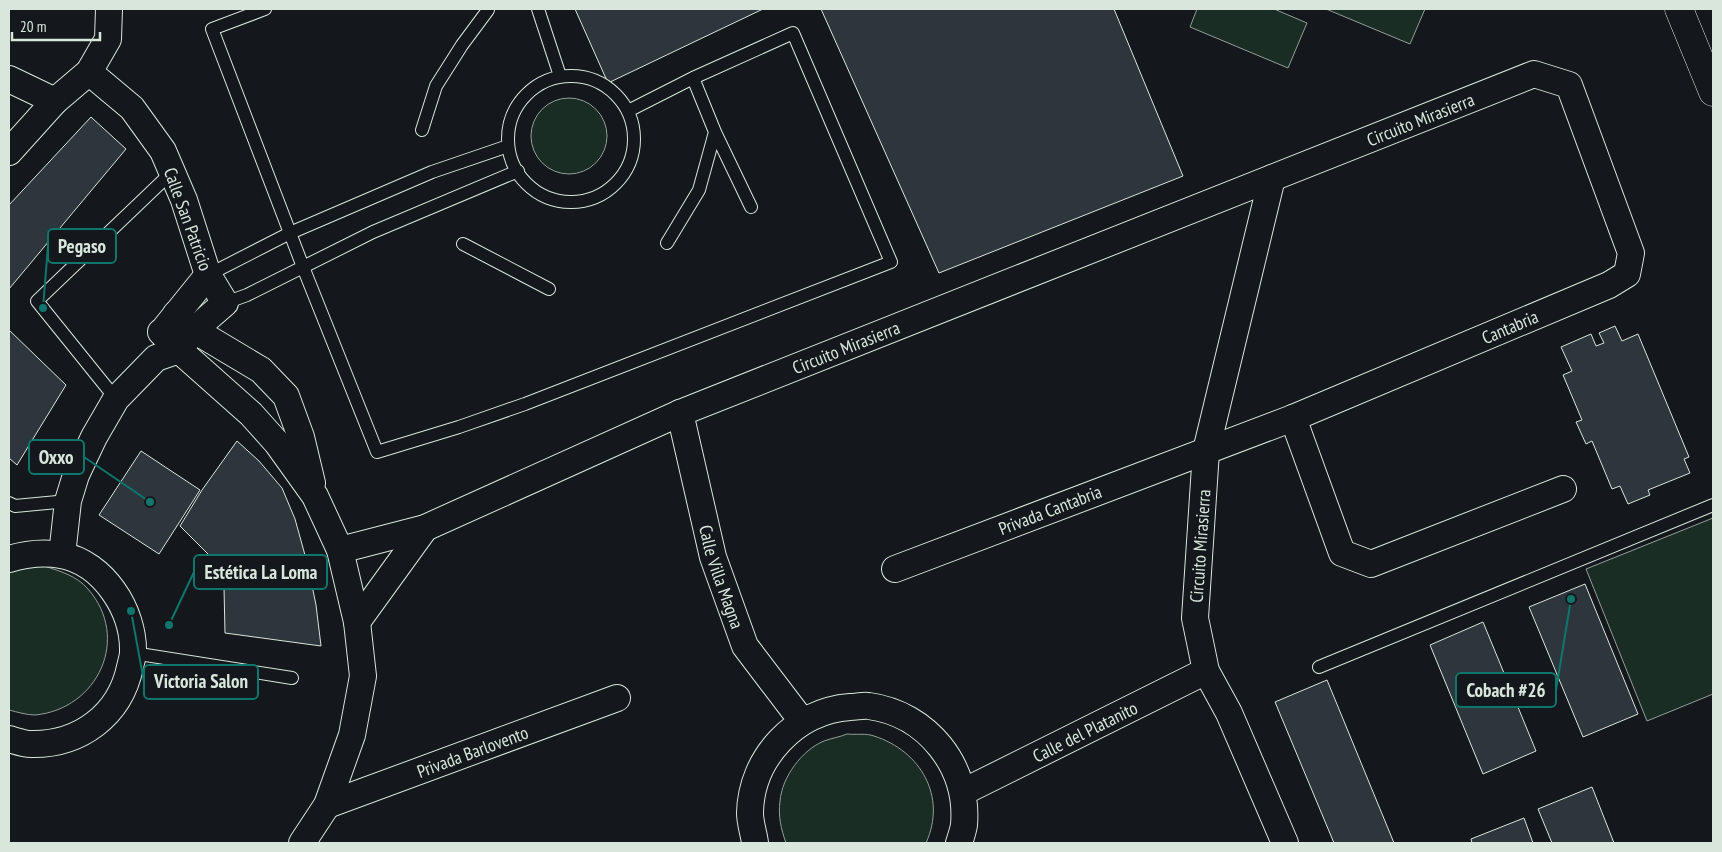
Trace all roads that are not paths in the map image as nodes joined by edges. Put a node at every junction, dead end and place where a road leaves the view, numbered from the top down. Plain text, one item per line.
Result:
1 (109, 9) edge
2 (265, 9) edge
3 (538, 9) edge
4 (1679, 9) edge
5 (488, 10) edge
6 (89, 72) junction
7 (560, 76) junction
8 (693, 78) junction
9 (9, 79) edge
10 (1569, 85) joint
11 (1713, 92) edge
12 (55, 101) junction
13 (628, 111) junction
14 (422, 130) dead end
15 (715, 132) junction
16 (508, 146) junction
17 (9, 152) edge
18 (172, 172) junction
19 (518, 172) junction
20 (1272, 178) junction
21 (751, 207) dead end
22 (290, 233) junction
23 (667, 243) dead end
24 (464, 244) dead end
25 (303, 267) junction
26 (208, 275) junction
27 (549, 290) dead end
28 (225, 303) junction
29 (173, 337) junction
30 (116, 399) junction
31 (680, 413) junction
32 (1293, 418) junction
33 (1206, 452) junction
34 (1563, 489) dead end
35 (315, 496) junction
36 (68, 501) junction
37 (9, 503) edge
38 (1713, 505) edge
39 (425, 528) junction
40 (340, 550) junction
41 (62, 555) junction
42 (9, 559) edge
43 (895, 569) dead end
44 (358, 622) junction
45 (133, 653) junction
46 (1319, 667) dead end
47 (1206, 671) junction
48 (292, 678) dead end
49 (617, 698) dead end
50 (802, 721) junction
51 (9, 739) edge
52 (963, 792) junction
53 (327, 805) junction
54 (302, 843) edge
55 (755, 843) edge
56 (959, 843) edge
57 (1285, 843) edge

1 - 6 street
2 - 22 lane
3 - 7 lane
4 - 11 highway
5 - 14 lane
6 - 12 street
6 - 18 street, Calle San Patricio
7 - 13 lane
7 - 16 lane
8 - 13 lane
8 - 15 lane
8 - 25 lane
9 - 12 street
10 - 20 street, Circuito Mirasierra
10 - 32 street, Cantabria
12 - 17 street
13 - 19 lane
15 - 21 lane
15 - 23 lane
16 - 19 lane
16 - 22 lane
18 - 26 street, Calle San Patricio
18 - 30 lane
19 - 25 lane
20 - 31 street, Circuito Mirasierra
20 - 33 street, Circuito Mirasierra
22 - 25 lane
22 - 26 lane
24 - 27 lane
25 - 28 lane
26 - 28 street, Calle San Patricio
26 - 29 street
28 - 29 street
29 - 30 street
29 - 35 street
29 - 35 street
30 - 36 street
31 - 39 street, Circuito Mirasierra
31 - 50 street, Calle Villa Magna
32 - 33 street, Cantabria
32 - 34 street
33 - 43 street, Privada Cantabria
33 - 47 street, Circuito Mirasierra
35 - 40 street
36 - 37 lane
36 - 41 street
38 - 46 lane
39 - 40 street, Circuito Mirasierra
39 - 44 street
40 - 44 street
41 - 42 street
41 - 45 street
44 - 53 street
45 - 48 lane
45 - 51 street
47 - 52 street, Calle del Platanito
47 - 57 street, Circuito Mirasierra
49 - 53 street, Privada Barlovento
50 - 52 street
50 - 55 street
52 - 56 street
53 - 54 street

